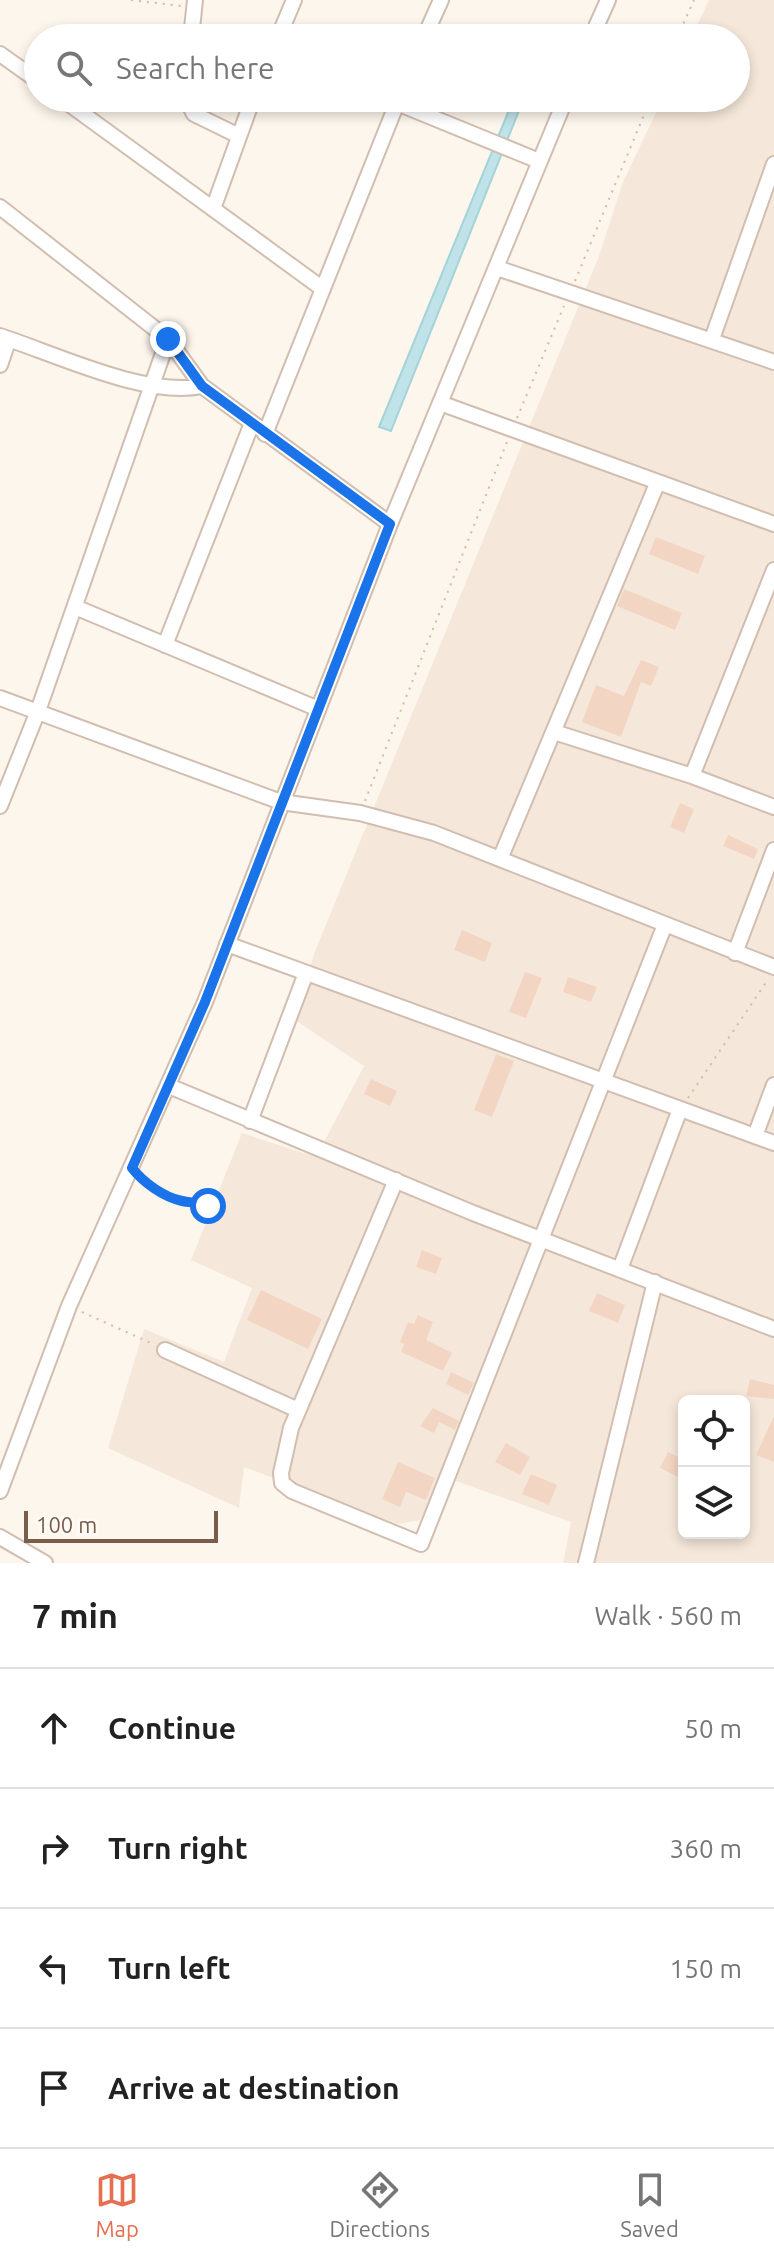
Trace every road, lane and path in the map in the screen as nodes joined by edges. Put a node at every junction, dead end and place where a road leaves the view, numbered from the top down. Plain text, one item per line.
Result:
1 (131, 0) edge
2 (294, 0) edge
3 (441, 0) edge
4 (608, 0) edge
5 (694, 0) edge
6 (195, 4) edge
7 (193, 24) edge
8 (284, 24) edge
9 (430, 24) edge
10 (597, 24) edge
11 (683, 24) edge
12 (0, 54) edge
13 (24, 71) edge
14 (80, 112) edge
15 (192, 112) edge
16 (247, 112) edge
17 (393, 112) edge
18 (425, 112) edge
19 (560, 112) edge
20 (645, 112) edge
21 (237, 135) junction
22 (539, 161) junction
23 (774, 164) edge
24 (0, 207) edge
25 (213, 209) junction
26 (497, 268) junction
27 (323, 289) junction
28 (570, 291) junction
29 (4, 337) edge
30 (168, 339) junction
31 (712, 339) junction
32 (774, 362) edge
33 (0, 365) edge
34 (150, 386) junction
35 (202, 386) junction
36 (440, 403) junction
37 (252, 423) junction
38 (512, 431) junction
39 (265, 434) junction
40 (657, 484) junction
41 (390, 524) junction
42 (774, 524) edge
43 (774, 570) edge
44 (75, 607) junction
45 (165, 645) junction
46 (0, 698) edge
47 (316, 708) junction
48 (38, 711) junction
49 (554, 732) junction
50 (692, 776) junction
51 (281, 802) junction
52 (0, 806) edge
53 (774, 807) edge
54 (360, 813) junction
55 (774, 850) edge
56 (500, 859) junction
57 (664, 927) junction
58 (227, 944) junction
59 (735, 953) junction
60 (774, 969) edge
61 (306, 973) junction
62 (603, 1081) junction
63 (774, 1085) edge
64 (169, 1086) junction
65 (680, 1109) junction
66 (250, 1121) junction
67 (755, 1136) junction
68 (774, 1143) edge
69 (132, 1168) junction
70 (396, 1180) junction
71 (208, 1206) dead end
72 (543, 1239) junction
73 (620, 1269) junction
74 (655, 1282) junction
75 (69, 1306) junction
76 (774, 1329) edge
77 (165, 1350) joint
78 (298, 1410) junction
79 (0, 1491) edge
80 (0, 1537) edge
81 (45, 1563) edge
82 (586, 1563) edge

1 - 6 path
2 - 8 street
3 - 9 street
4 - 10 street
5 - 11 path
6 - 7 street
12 - 13 street
14 - 25 street
15 - 21 street
16 - 21 street
17 - 27 street
18 - 22 street
19 - 22 street
20 - 28 path
21 - 25 street
22 - 26 street
23 - 31 street
24 - 30 street
25 - 27 street
26 - 28 street
26 - 36 street
27 - 39 street
28 - 31 street
28 - 38 path
29 - 33 street
29 - 34 street
30 - 34 street
30 - 35 street
31 - 32 street
34 - 35 street
34 - 44 street
35 - 37 street
36 - 38 street
36 - 41 street
37 - 39 street
37 - 45 street
38 - 40 street
38 - 54 path
39 - 41 street
40 - 42 street
40 - 49 street
41 - 47 street
43 - 50 street
44 - 45 street
44 - 48 street
45 - 47 street
46 - 48 street
47 - 51 street
48 - 51 street
48 - 52 street
49 - 50 street
49 - 56 street
50 - 53 street
51 - 54 street
51 - 58 street
54 - 56 street
55 - 59 street
56 - 57 street
57 - 59 street
57 - 62 street
58 - 61 street
58 - 64 street
59 - 60 street
60 - 65 path
61 - 62 street
61 - 66 street
62 - 65 street
62 - 72 street
63 - 67 street
64 - 66 street
64 - 69 street
65 - 67 street
65 - 73 street
66 - 70 street
67 - 68 street
69 - 71 path
69 - 75 street
70 - 72 street
70 - 78 street
72 - 73 street
72 - 78 street
73 - 74 street
74 - 76 street
74 - 82 street
75 - 77 path
75 - 79 street
77 - 78 street
80 - 81 street

